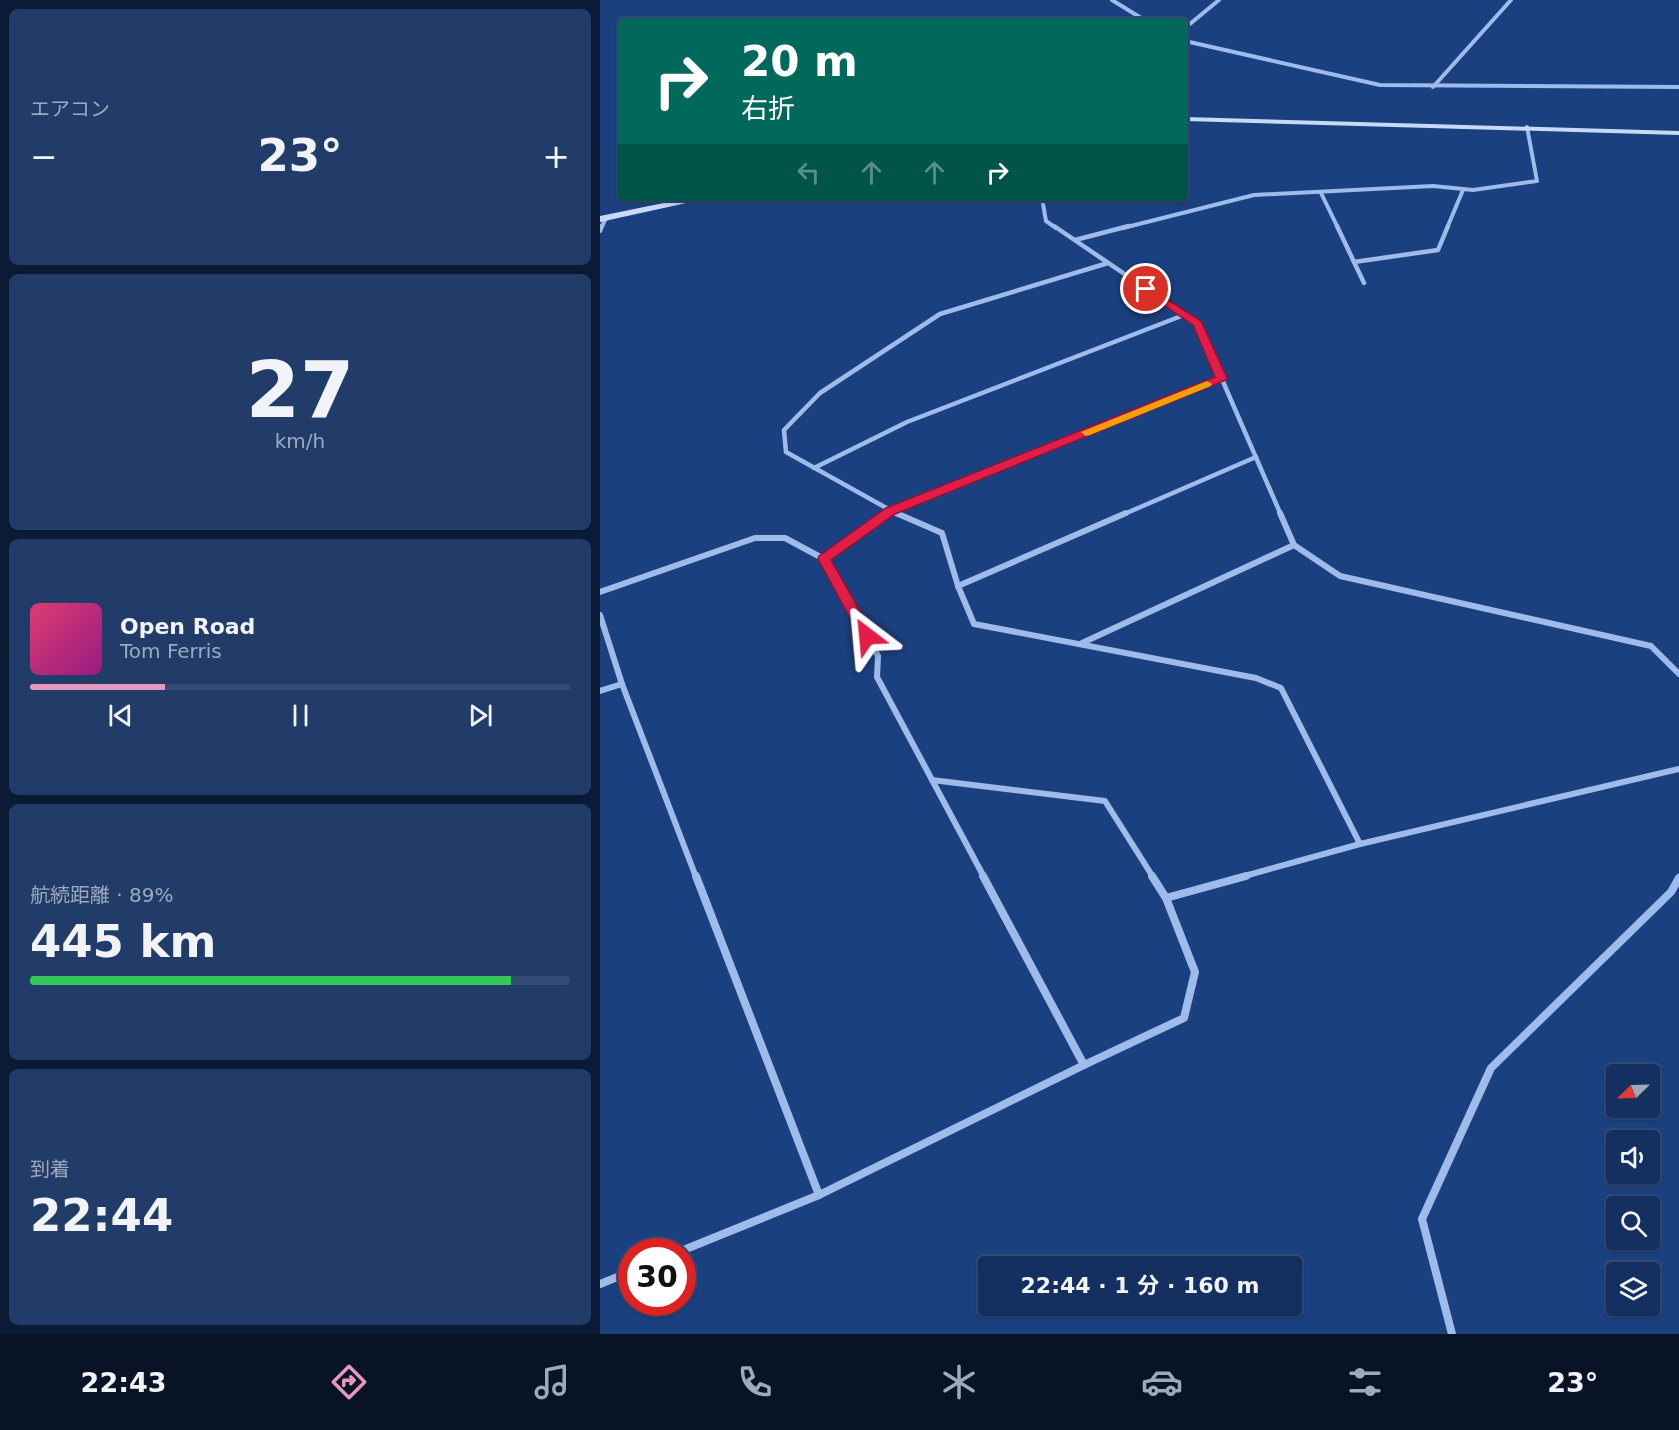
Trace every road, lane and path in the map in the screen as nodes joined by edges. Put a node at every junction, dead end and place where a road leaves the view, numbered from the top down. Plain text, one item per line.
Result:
1 (1112, 0) edge
2 (1219, 0) edge
3 (1511, 0) edge
4 (1141, 18) edge
5 (1188, 26) edge
6 (1188, 42) edge
7 (1433, 87) junction
8 (1679, 87) edge
9 (1188, 120) edge
10 (1527, 127) junction
11 (1679, 133) edge
12 (1463, 190) junction
13 (1321, 193) junction
14 (686, 201) edge
15 (1043, 201) edge
16 (603, 219) edge
17 (600, 231) edge
18 (1075, 240) junction
19 (1354, 262) junction
20 (1108, 263) junction
21 (1364, 283) dead end
22 (1185, 315) junction
23 (1222, 378) junction
24 (1256, 457) junction
25 (814, 468) junction
26 (890, 511) junction
27 (1294, 545) junction
28 (824, 559) junction
29 (958, 586) junction
30 (600, 592) edge
31 (600, 615) edge
32 (1081, 644) junction
33 (1679, 674) edge
34 (622, 684) junction
35 (600, 691) edge
36 (1679, 769) edge
37 (932, 780) junction
38 (1360, 844) junction
39 (1679, 878) edge
40 (1166, 898) junction
41 (1084, 1065) junction
42 (819, 1195) junction
43 (696, 1245) edge
44 (618, 1277) edge
45 (600, 1284) edge
46 (1452, 1334) edge

1 - 4 street
2 - 5 street
3 - 7 street
6 - 7 street
7 - 8 street
9 - 10 street
10 - 11 street
10 - 12 street
12 - 13 street
12 - 19 street
13 - 18 street
13 - 19 street
14 - 16 street
15 - 18 street
16 - 17 street
18 - 20 street
19 - 21 street
20 - 22 street
20 - 25 street
22 - 23 street
22 - 25 street
23 - 24 street
23 - 26 street
24 - 27 street
24 - 29 street
25 - 26 street
26 - 28 street
26 - 29 street
27 - 32 street
27 - 33 street
28 - 30 street
28 - 37 street
29 - 32 street
31 - 34 street
32 - 38 street
34 - 35 street
34 - 42 street
36 - 38 street
37 - 40 street
37 - 41 street
38 - 40 street
39 - 46 street
40 - 41 street
41 - 42 street
42 - 43 street
44 - 45 street

